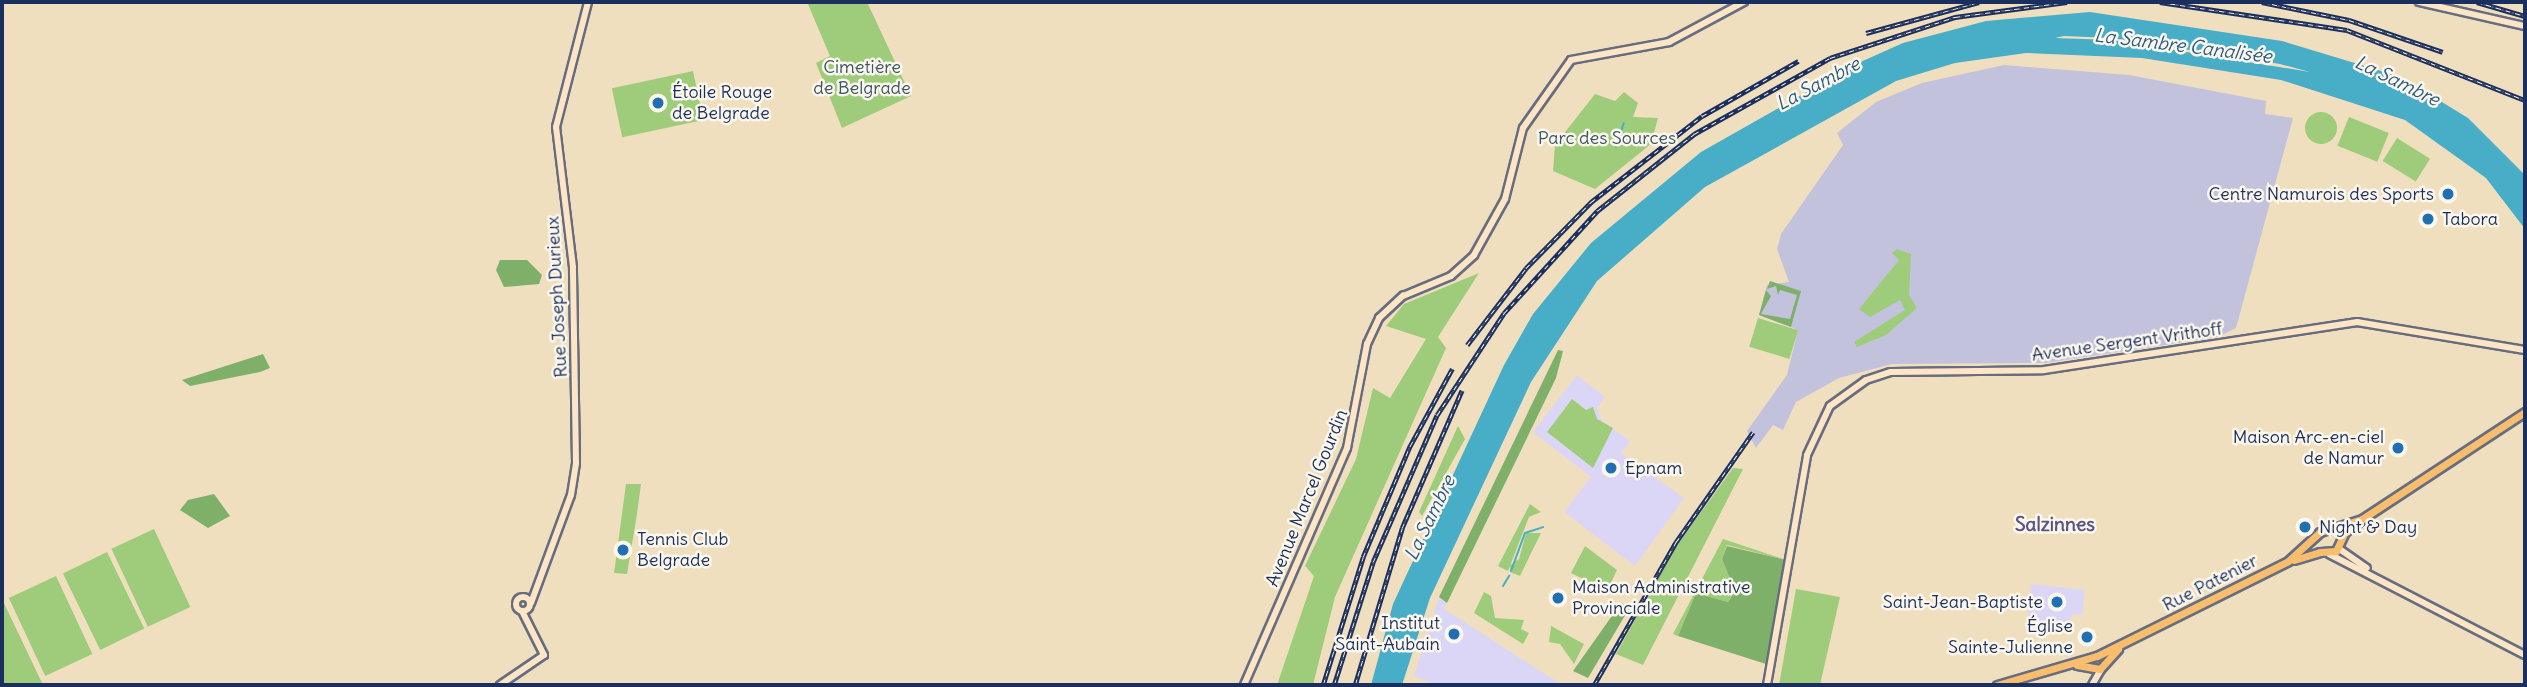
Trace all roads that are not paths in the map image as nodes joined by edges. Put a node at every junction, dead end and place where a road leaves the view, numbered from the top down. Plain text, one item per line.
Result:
1 (588, 2) edge
2 (1744, 2) edge
3 (2419, 2) edge
4 (2525, 26) edge
5 (2525, 350) edge
6 (2525, 412) edge
7 (2362, 519) junction
8 (2332, 531) junction
9 (2315, 542) junction
10 (2339, 544) junction
11 (2320, 552) junction
12 (2329, 554) junction
13 (2288, 561) junction
14 (2389, 582) junction
15 (2525, 655) edge
16 (2099, 661) junction
17 (500, 685) edge
18 (1244, 685) edge
19 (1767, 685) edge
20 (1997, 685) edge
21 (2092, 685) edge

1 - 17 street, Rue Joseph Durieux
2 - 18 street, Avenue Marcel Gourdin
3 - 4 street
5 - 19 street, Avenue Sergent Vrithoff
6 - 7 main road
7 - 8 main road
7 - 10 main road
8 - 9 main road
8 - 10 main road
9 - 11 main road
9 - 13 main road, Rue Patenier
10 - 12 main road
10 - 14 street
11 - 12 main road
11 - 13 main road, Rue Patenier
12 - 14 street
13 - 16 main road, Rue Patenier
14 - 15 street
16 - 20 main road, Rue Patenier
16 - 21 street

